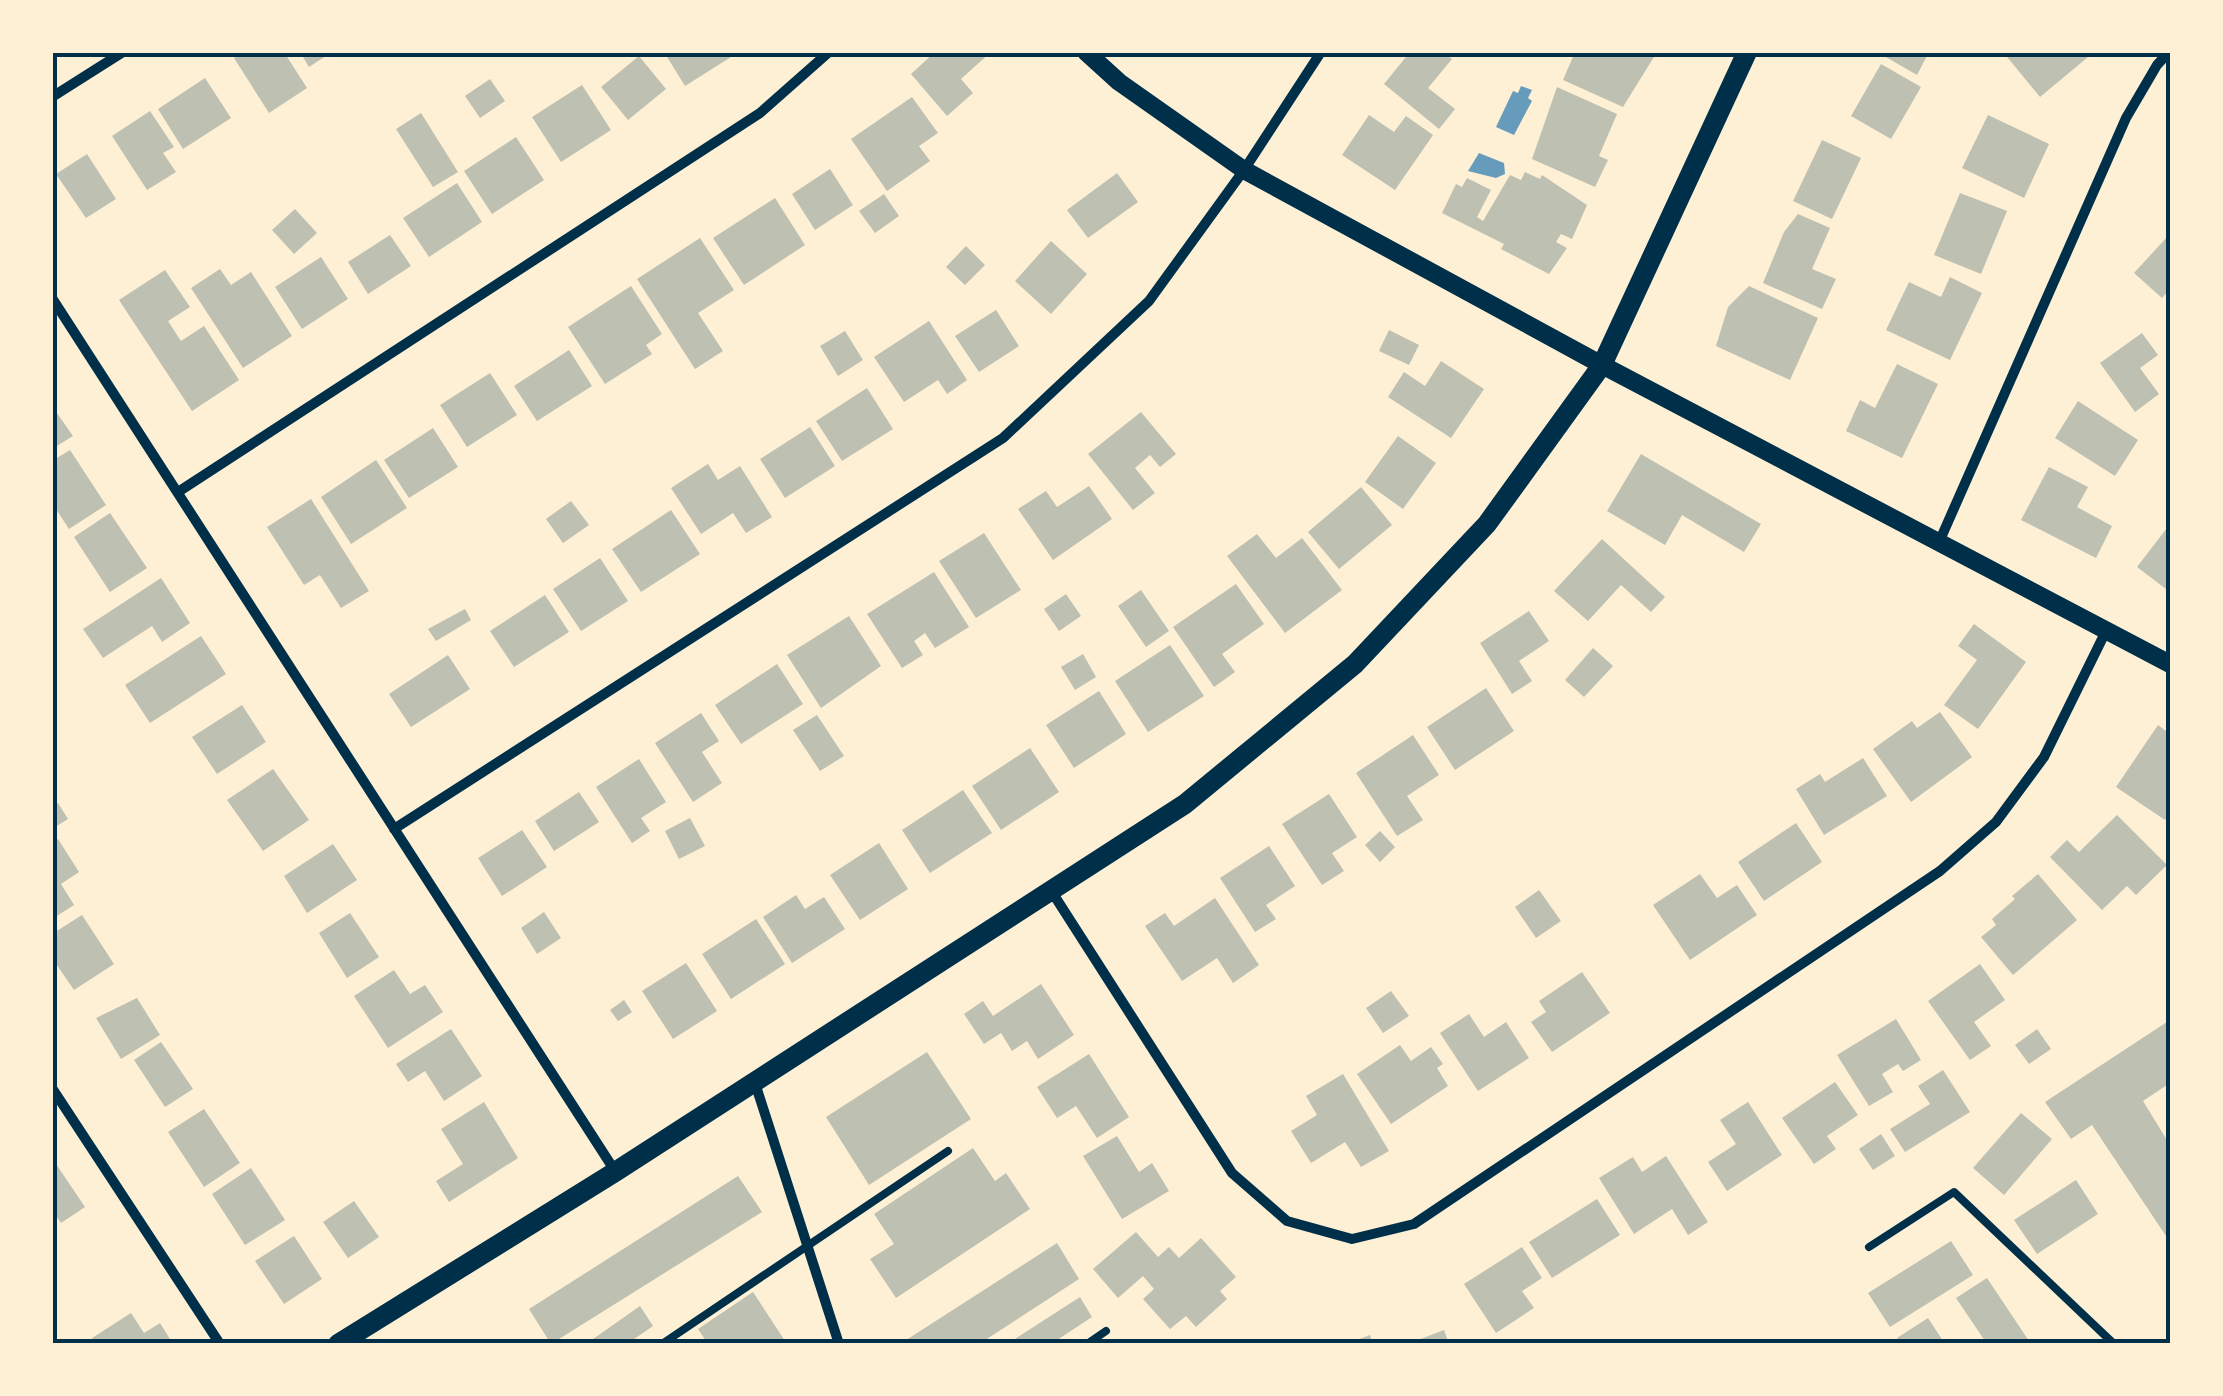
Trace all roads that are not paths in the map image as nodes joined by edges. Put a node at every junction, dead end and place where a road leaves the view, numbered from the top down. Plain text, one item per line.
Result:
1 (122, 52) edge
2 (829, 52) edge
3 (1086, 52) edge
4 (1321, 52) edge
5 (1748, 52) edge
6 (2170, 52) edge
7 (52, 97) edge
8 (1244, 170) junction
9 (52, 298) edge
10 (1602, 365) junction
11 (178, 492) junction
12 (1940, 540) junction
13 (2106, 631) junction
14 (2170, 664) edge
15 (394, 828) junction
16 (1052, 892) junction
17 (755, 1082) junction
18 (52, 1088) edge
19 (948, 1151) dead end
20 (616, 1172) junction
21 (808, 1243) junction
22 (1869, 1247) dead end
23 (1106, 1331) dead end
24 (220, 1344) edge
25 (338, 1344) edge
26 (662, 1344) edge
27 (839, 1344) edge
28 (1087, 1344) edge
29 (2114, 1344) edge

1 - 7 street
2 - 11 street
3 - 8 street
4 - 8 street
5 - 10 main road
6 - 12 street
8 - 10 street
8 - 15 street
9 - 11 street
10 - 12 street
10 - 16 main road
11 - 15 street
12 - 13 street
13 - 14 street
13 - 16 street
15 - 20 street
16 - 17 main road
17 - 20 main road
17 - 21 street
18 - 24 street
19 - 21 lane
20 - 25 main road
21 - 26 lane
21 - 27 street
22 - 29 lane
23 - 28 lane

